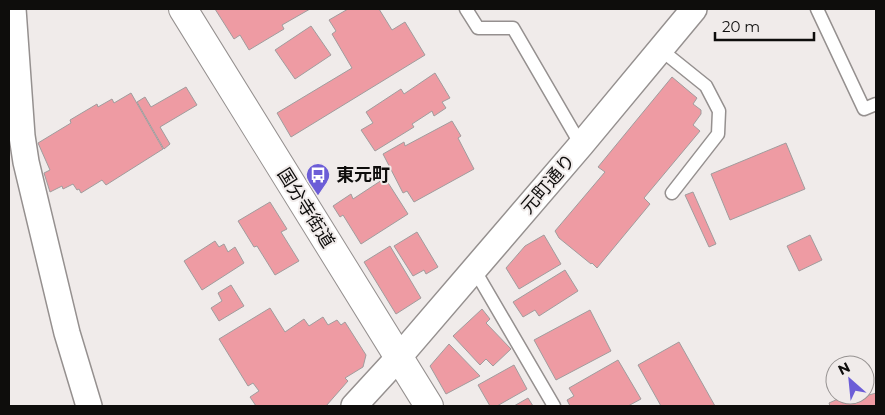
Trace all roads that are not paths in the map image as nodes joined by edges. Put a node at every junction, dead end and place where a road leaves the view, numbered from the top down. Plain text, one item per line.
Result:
1 (14, 9) edge
2 (183, 9) edge
3 (466, 9) edge
4 (694, 9) edge
5 (817, 9) edge
6 (673, 19) edge
7 (660, 49) junction
8 (876, 104) edge
9 (581, 145) junction
10 (672, 193) dead end
11 (474, 269) junction
12 (399, 356) junction
13 (89, 406) edge
14 (354, 406) edge
15 (429, 406) edge
16 (554, 406) edge

1 - 13 street
2 - 12 main road, 国分寺街道
3 - 9 lane
4 - 6 street, 元町通り
5 - 8 lane
6 - 7 street, 元町通り
7 - 9 street, 元町通り
7 - 10 lane
9 - 11 street, 元町通り
11 - 12 street, 元町通り
11 - 16 lane
12 - 14 street, 元町通り
12 - 15 main road, 国分寺街道

